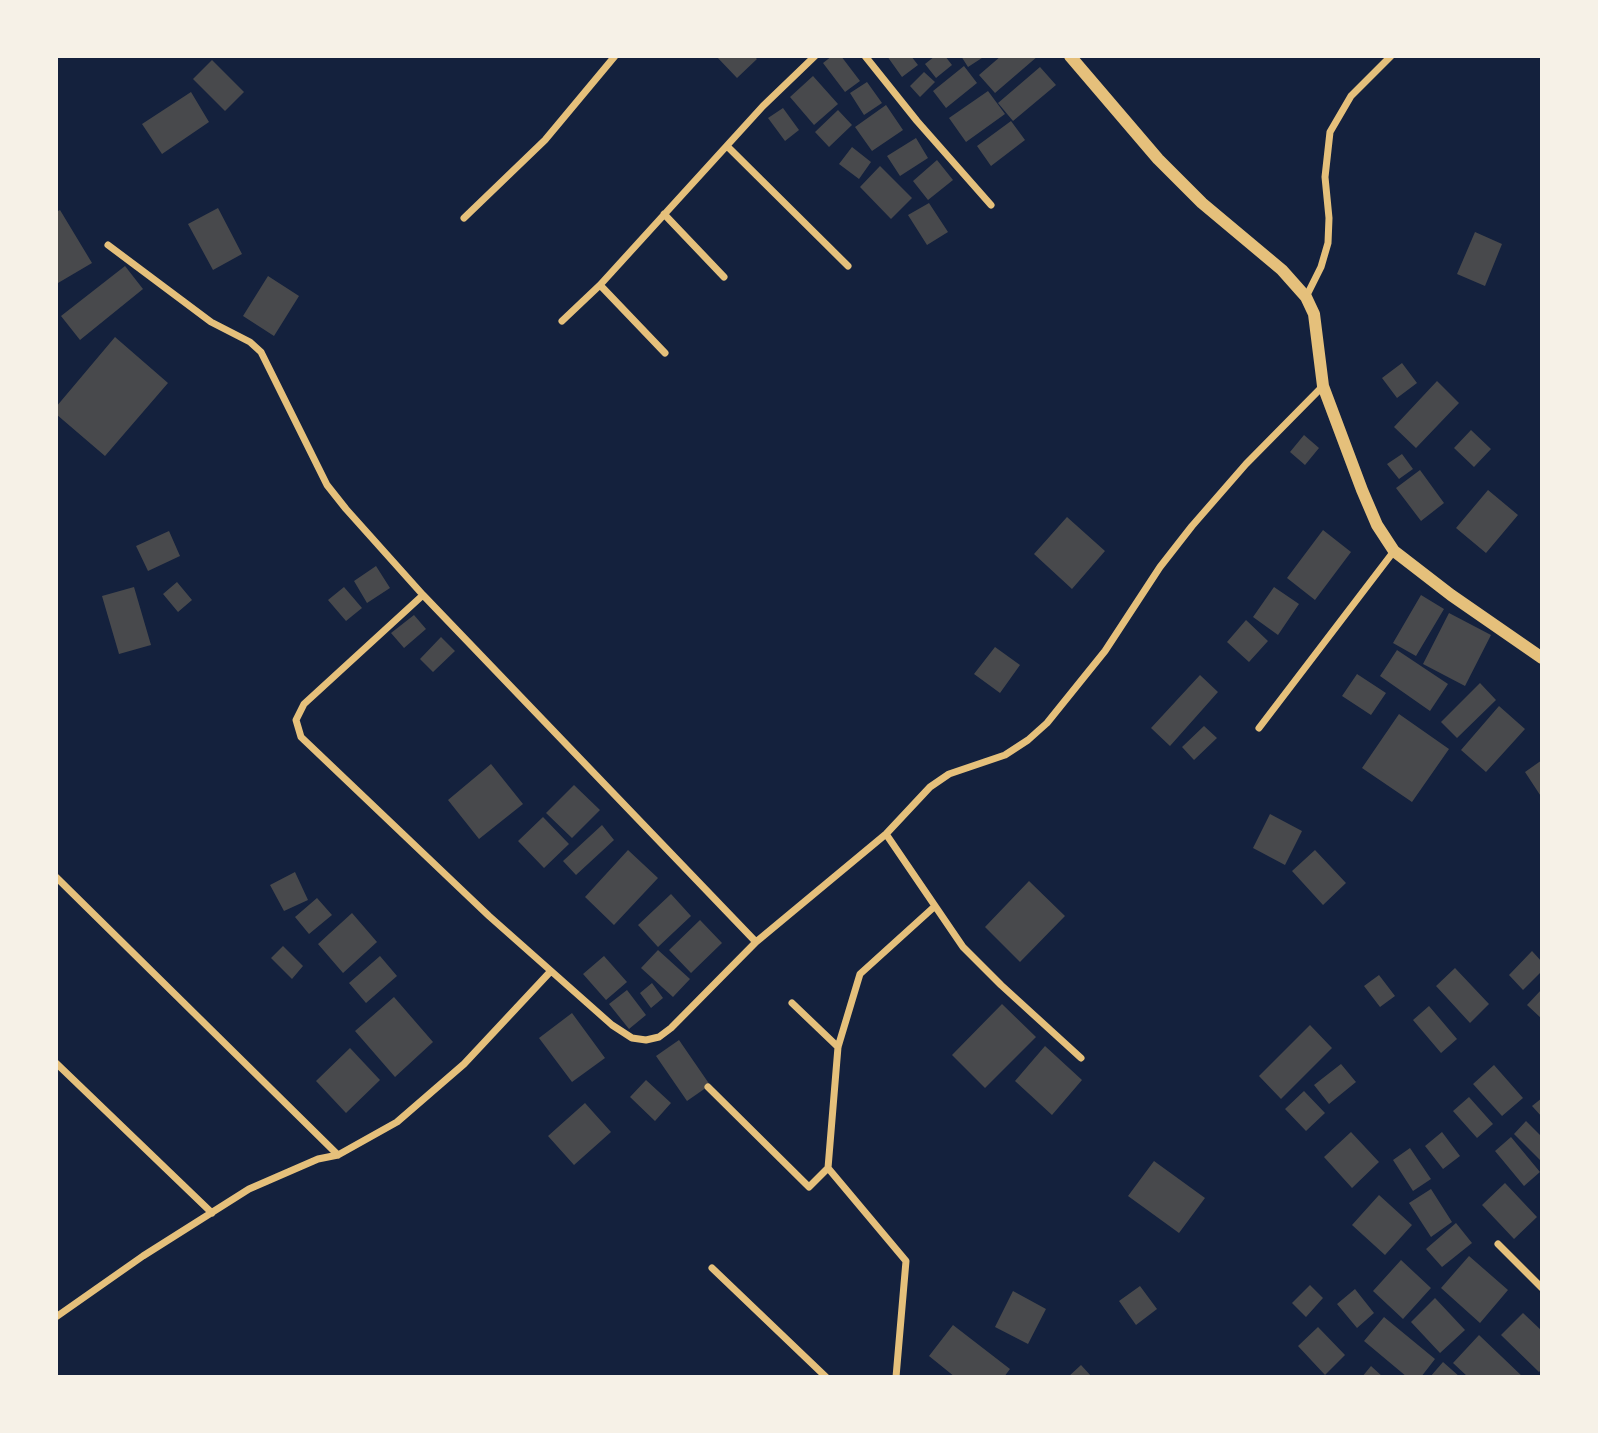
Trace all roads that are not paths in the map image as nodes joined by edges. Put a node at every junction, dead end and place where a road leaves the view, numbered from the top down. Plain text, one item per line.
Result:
1 (615, 56) edge
2 (816, 56) edge
3 (865, 56) edge
4 (1070, 56) edge
5 (1391, 56) edge
6 (727, 146) junction
7 (991, 205) dead end
8 (664, 214) junction
9 (464, 218) dead end
10 (108, 245) dead end
11 (848, 266) dead end
12 (724, 277) dead end
13 (600, 285) junction
14 (1306, 297) junction
15 (562, 321) dead end
16 (665, 353) dead end
17 (1323, 386) junction
18 (1394, 551) junction
19 (423, 595) junction
20 (1542, 658) edge
21 (1259, 728) dead end
22 (886, 834) junction
23 (56, 877) edge
24 (934, 906) junction
25 (756, 942) junction
26 (550, 972) junction
27 (792, 1003) dead end
28 (838, 1047) junction
29 (1081, 1058) dead end
30 (56, 1063) edge
31 (708, 1087) dead end
32 (338, 1154) junction
33 (828, 1168) junction
34 (212, 1213) junction
35 (1498, 1244) dead end
36 (712, 1268) dead end
37 (1542, 1289) edge
38 (56, 1317) edge
39 (826, 1377) edge
40 (896, 1377) edge

1 - 9 street
2 - 6 street
3 - 7 street
4 - 14 street
5 - 14 street
6 - 8 street
6 - 11 street
8 - 12 street
8 - 13 street
10 - 19 street
13 - 15 street
13 - 16 street
14 - 17 street
17 - 18 street
17 - 22 street
18 - 20 street
18 - 21 street
19 - 25 street
19 - 26 street
22 - 24 street
22 - 25 street
23 - 32 street
24 - 28 street
24 - 29 street
25 - 26 street
26 - 32 street
27 - 28 street
28 - 33 street
30 - 34 street
31 - 33 street
32 - 34 street
33 - 40 street
34 - 38 street
35 - 37 street
36 - 39 street

